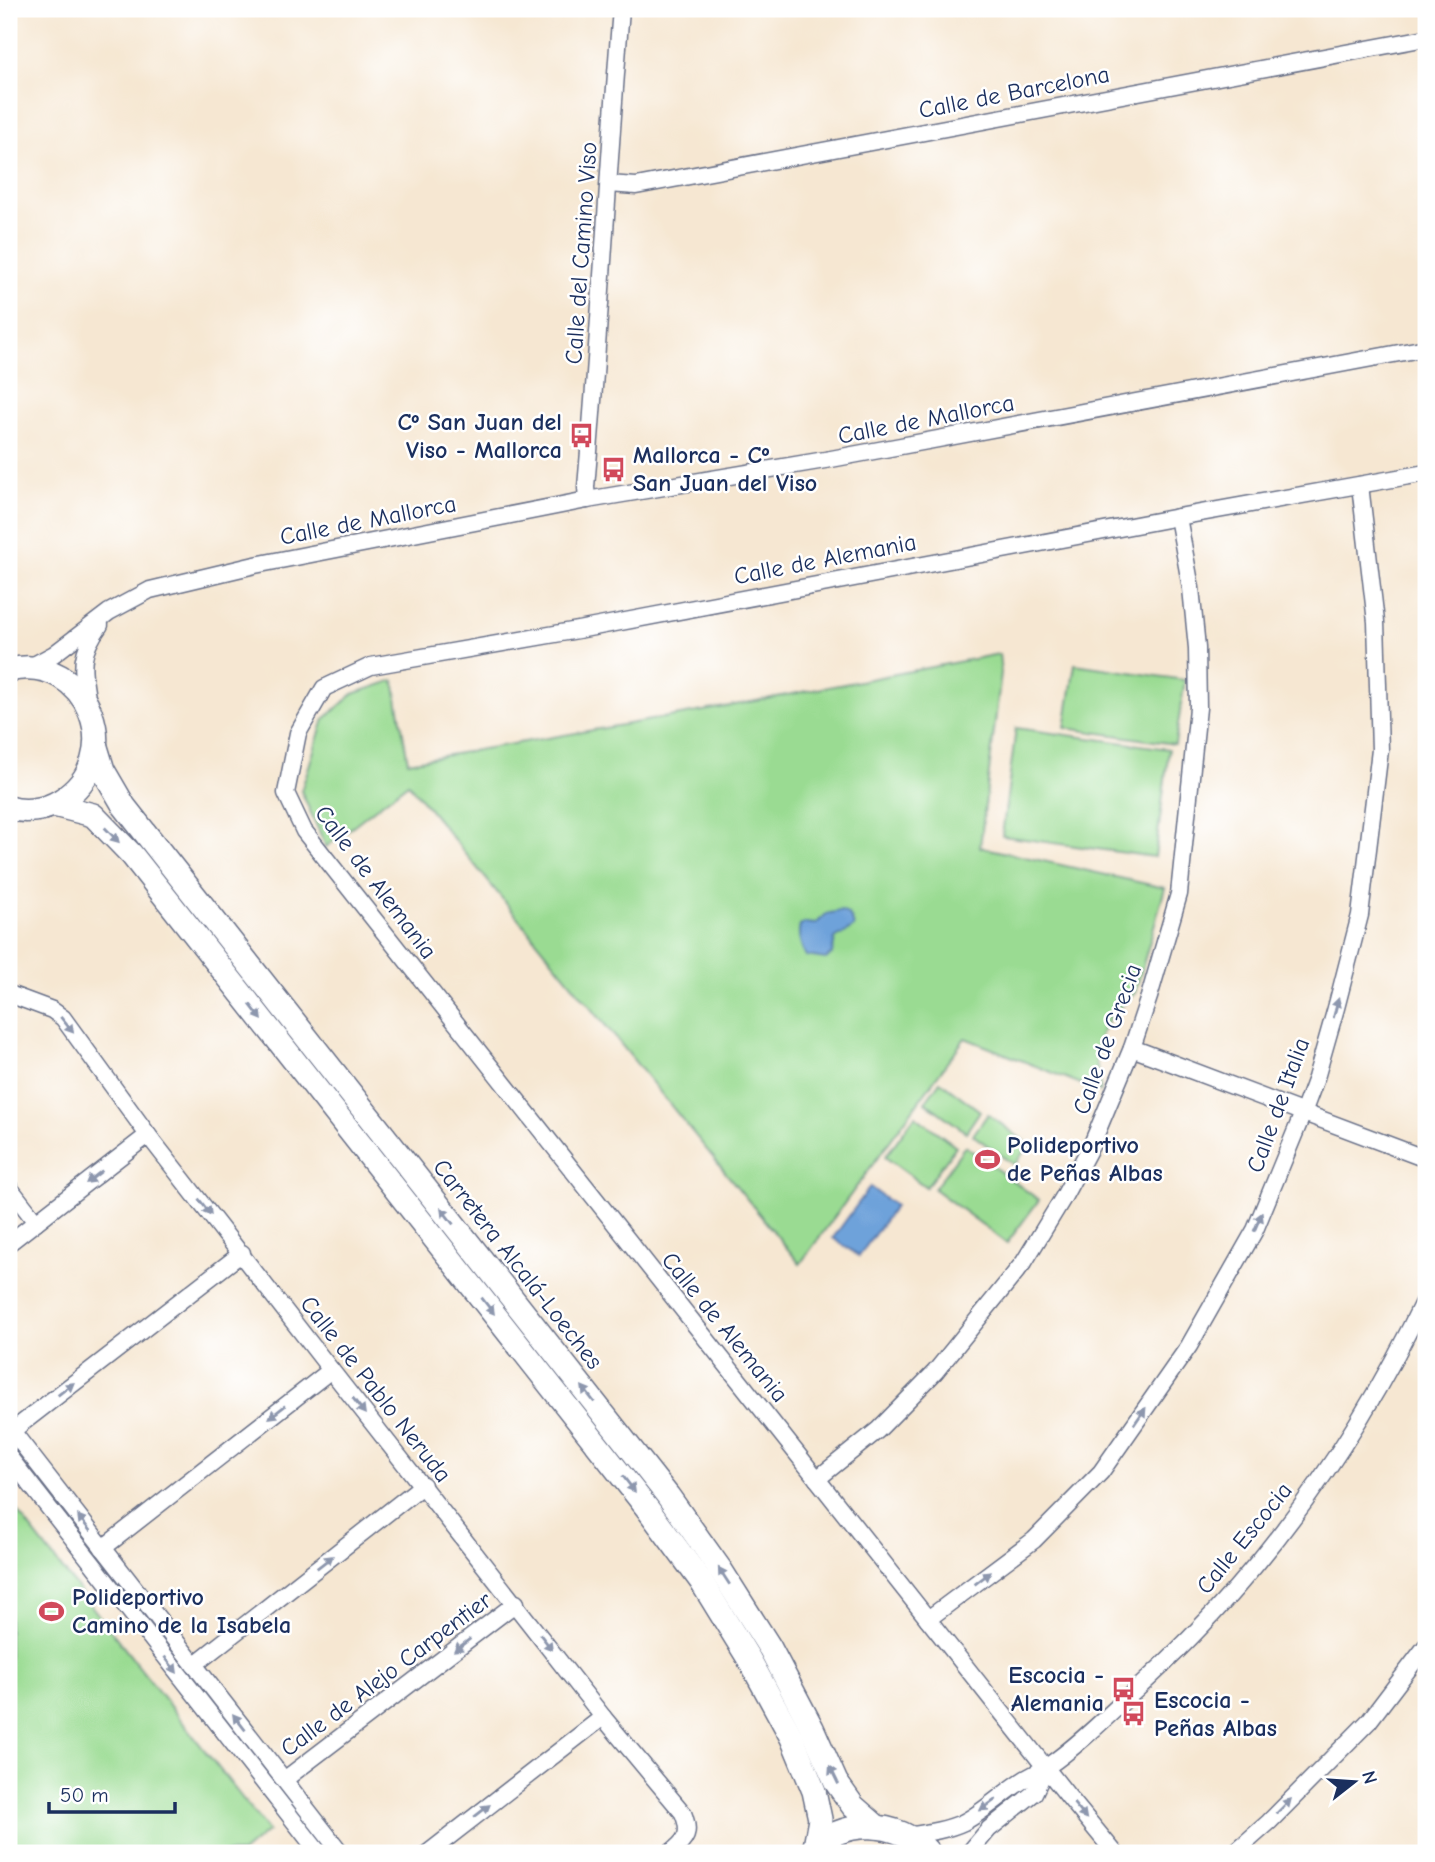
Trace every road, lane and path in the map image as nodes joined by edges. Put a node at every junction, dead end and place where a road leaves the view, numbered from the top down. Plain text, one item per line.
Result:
1 (621, 9) edge
2 (1426, 38) edge
3 (609, 184) junction
4 (1426, 348) edge
5 (1426, 473) edge
6 (1360, 485) junction
7 (587, 500) junction
8 (1178, 517) junction
9 (109, 612) junction
10 (19, 668) edge
11 (88, 705) junction
12 (96, 747) junction
13 (54, 805) junction
14 (10, 810) edge
15 (9, 994) edge
16 (1132, 1048) junction
17 (1303, 1113) junction
18 (148, 1135) junction
19 (1426, 1159) edge
20 (9, 1187) edge
21 (36, 1222) junction
22 (9, 1243) edge
23 (242, 1253) junction
24 (1426, 1296) edge
25 (331, 1370) junction
26 (10, 1429) edge
27 (9, 1457) edge
28 (817, 1479) junction
29 (423, 1485) junction
30 (103, 1548) junction
31 (516, 1603) junction
32 (928, 1619) junction
33 (1426, 1646) edge
34 (194, 1665) junction
35 (603, 1717) junction
36 (1046, 1768) junction
37 (284, 1780) junction
38 (877, 1827) junction
39 (907, 1836) junction
40 (812, 1850) edge
41 (319, 1853) edge
42 (341, 1853) edge
43 (428, 1853) edge
44 (670, 1853) edge
45 (929, 1853) edge
46 (969, 1853) edge
47 (1115, 1853) edge
48 (1234, 1853) edge

1 - 3 street, Calle del Camino Viso
2 - 3 street, Calle de Barcelona
3 - 7 street, Calle del Camino Viso
4 - 7 street, Calle de Mallorca
5 - 6 street, Calle de Alemania
6 - 8 street, Calle de Alemania
17 -> 6 street, Calle de Italia
7 - 9 street, Calle de Mallorca
8 - 16 street, Calle de Grecia
8 - 28 street, Calle de Alemania
9 - 10 street, Calle de Mallorca
9 - 11 street, Calle de Mallorca
10 - 11 main road
11 - 12 main road
12 - 13 main road
38 -> 12 main road, Carretera Alcalá-Loeches
13 - 14 main road
13 -> 40 main road, Carretera Alcalá-Loeches
15 -> 18 street, Calle de Pablo Neruda
16 - 17 street
16 - 28 street, Calle de Grecia
17 - 19 street
32 -> 17 street, Calle de Italia
18 -> 21 street
18 -> 23 street, Calle de Pablo Neruda
20 - 21 street
21 - 22 street
23 - 25 street, Calle de Pablo Neruda
26 -> 23 street
24 - 36 street, Calle Escocia
25 -> 29 street, Calle de Pablo Neruda
25 -> 30 street
30 -> 26 street
27 -> 41 street
28 - 32 street, Calle de Alemania
29 - 31 street, Calle de Pablo Neruda
34 -> 29 street
30 - 34 street
31 -> 35 street, Calle de Pablo Neruda
31 -> 37 street, Calle de Alejo Carpentier
32 - 36 street, Calle de Alemania
48 -> 33 street
37 -> 34 street
43 -> 35 street
35 - 44 street, Calle de Pablo Neruda
36 -> 39 street, Calle Escocia
36 - 46 street, Calle Escocia
36 -> 47 street, Calle de Alemania
37 - 42 street
38 - 39 main road
38 - 40 main road
39 - 45 main road

